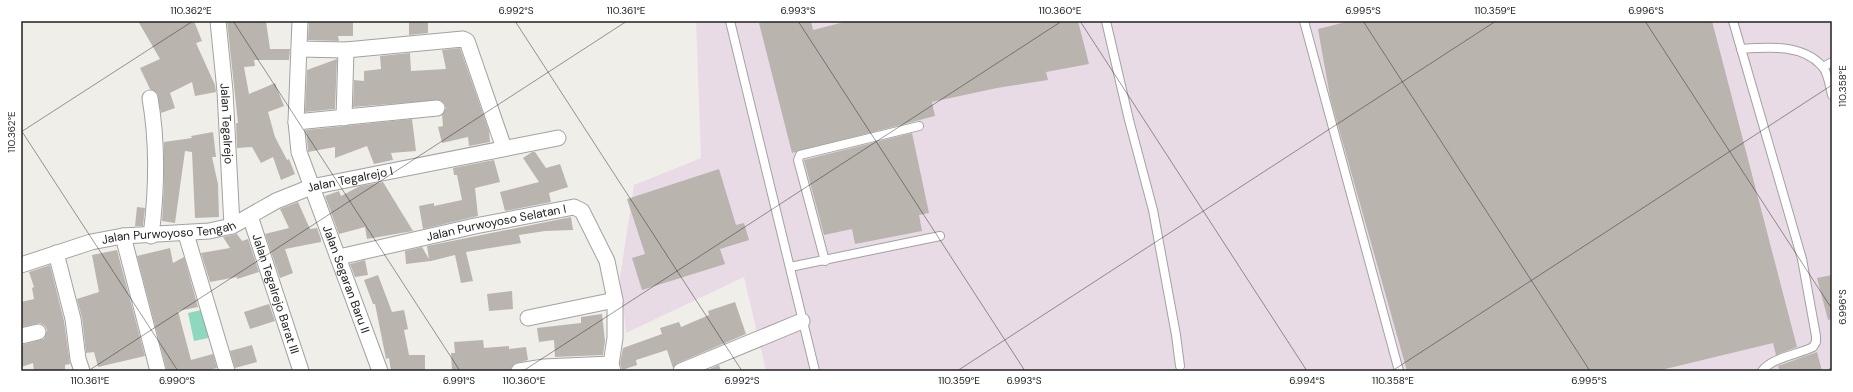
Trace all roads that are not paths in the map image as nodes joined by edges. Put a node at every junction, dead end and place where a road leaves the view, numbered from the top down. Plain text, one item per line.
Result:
1 (218, 21) edge
2 (300, 21) edge
3 (730, 21) edge
4 (1106, 21) edge
5 (1304, 21) edge
6 (1733, 21) edge
7 (299, 49) junction
8 (1741, 49) junction
9 (346, 50) junction
10 (1832, 62) edge
11 (1824, 67) junction
12 (1832, 95) edge
13 (150, 98) dead end
14 (437, 108) dead end
15 (344, 118) junction
16 (296, 122) junction
17 (919, 126) dead end
18 (558, 138) dead end
19 (504, 148) junction
20 (311, 187) junction
21 (250, 216) junction
22 (232, 226) junction
23 (186, 234) junction
24 (123, 236) junction
25 (151, 236) junction
26 (940, 236) dead end
27 (56, 253) junction
28 (339, 257) junction
29 (825, 261) junction
30 (21, 265) edge
31 (790, 267) junction
32 (615, 300) junction
33 (528, 318) dead end
34 (802, 322) junction
35 (38, 332) dead end
36 (21, 336) edge
37 (1180, 366) dead end
38 (612, 367) edge
39 (82, 371) edge
40 (158, 371) edge
41 (227, 371) edge
42 (301, 371) edge
43 (380, 371) edge
44 (519, 371) edge
45 (681, 371) edge
46 (815, 371) edge
47 (1399, 371) edge
48 (1762, 371) edge

1 - 22 street, Jalan Tegalrejo
2 - 7 street, Jalan Tegalrejo I
3 - 31 lane
4 - 37 lane
5 - 47 lane
6 - 8 lane
7 - 9 street
7 - 16 street, Jalan Tegalrejo I
8 - 11 lane
8 - 48 lane
9 - 15 street
9 - 19 street
10 - 11 lane
11 - 12 lane
13 - 25 street
14 - 15 street
15 - 16 street
16 - 20 street, Jalan Tegalrejo I
17 - 29 lane
18 - 19 street, Jalan Tegalrejo I
19 - 20 street, Jalan Tegalrejo I
20 - 21 street, Jalan Purwoyoso Tengah
20 - 28 street, Jalan Segaran Baru II
21 - 22 street, Jalan Purwoyoso Tengah
21 - 42 street, Jalan Tegalrejo Barat III
22 - 23 street, Jalan Purwoyoso Tengah
23 - 25 street, Jalan Purwoyoso Tengah
23 - 41 street
24 - 25 street, Jalan Purwoyoso Tengah
24 - 27 street, Jalan Purwoyoso Tengah
24 - 40 street
26 - 29 lane
27 - 30 street, Jalan Purwoyoso Tengah
27 - 39 street
28 - 32 street, Jalan Purwoyoso Selatan I
28 - 43 street, Jalan Segaran Baru II
29 - 31 lane
31 - 34 lane
32 - 33 street
32 - 38 street, Jalan Purwoyoso Selatan I
34 - 45 street
34 - 46 lane
35 - 36 street
38 - 44 street

